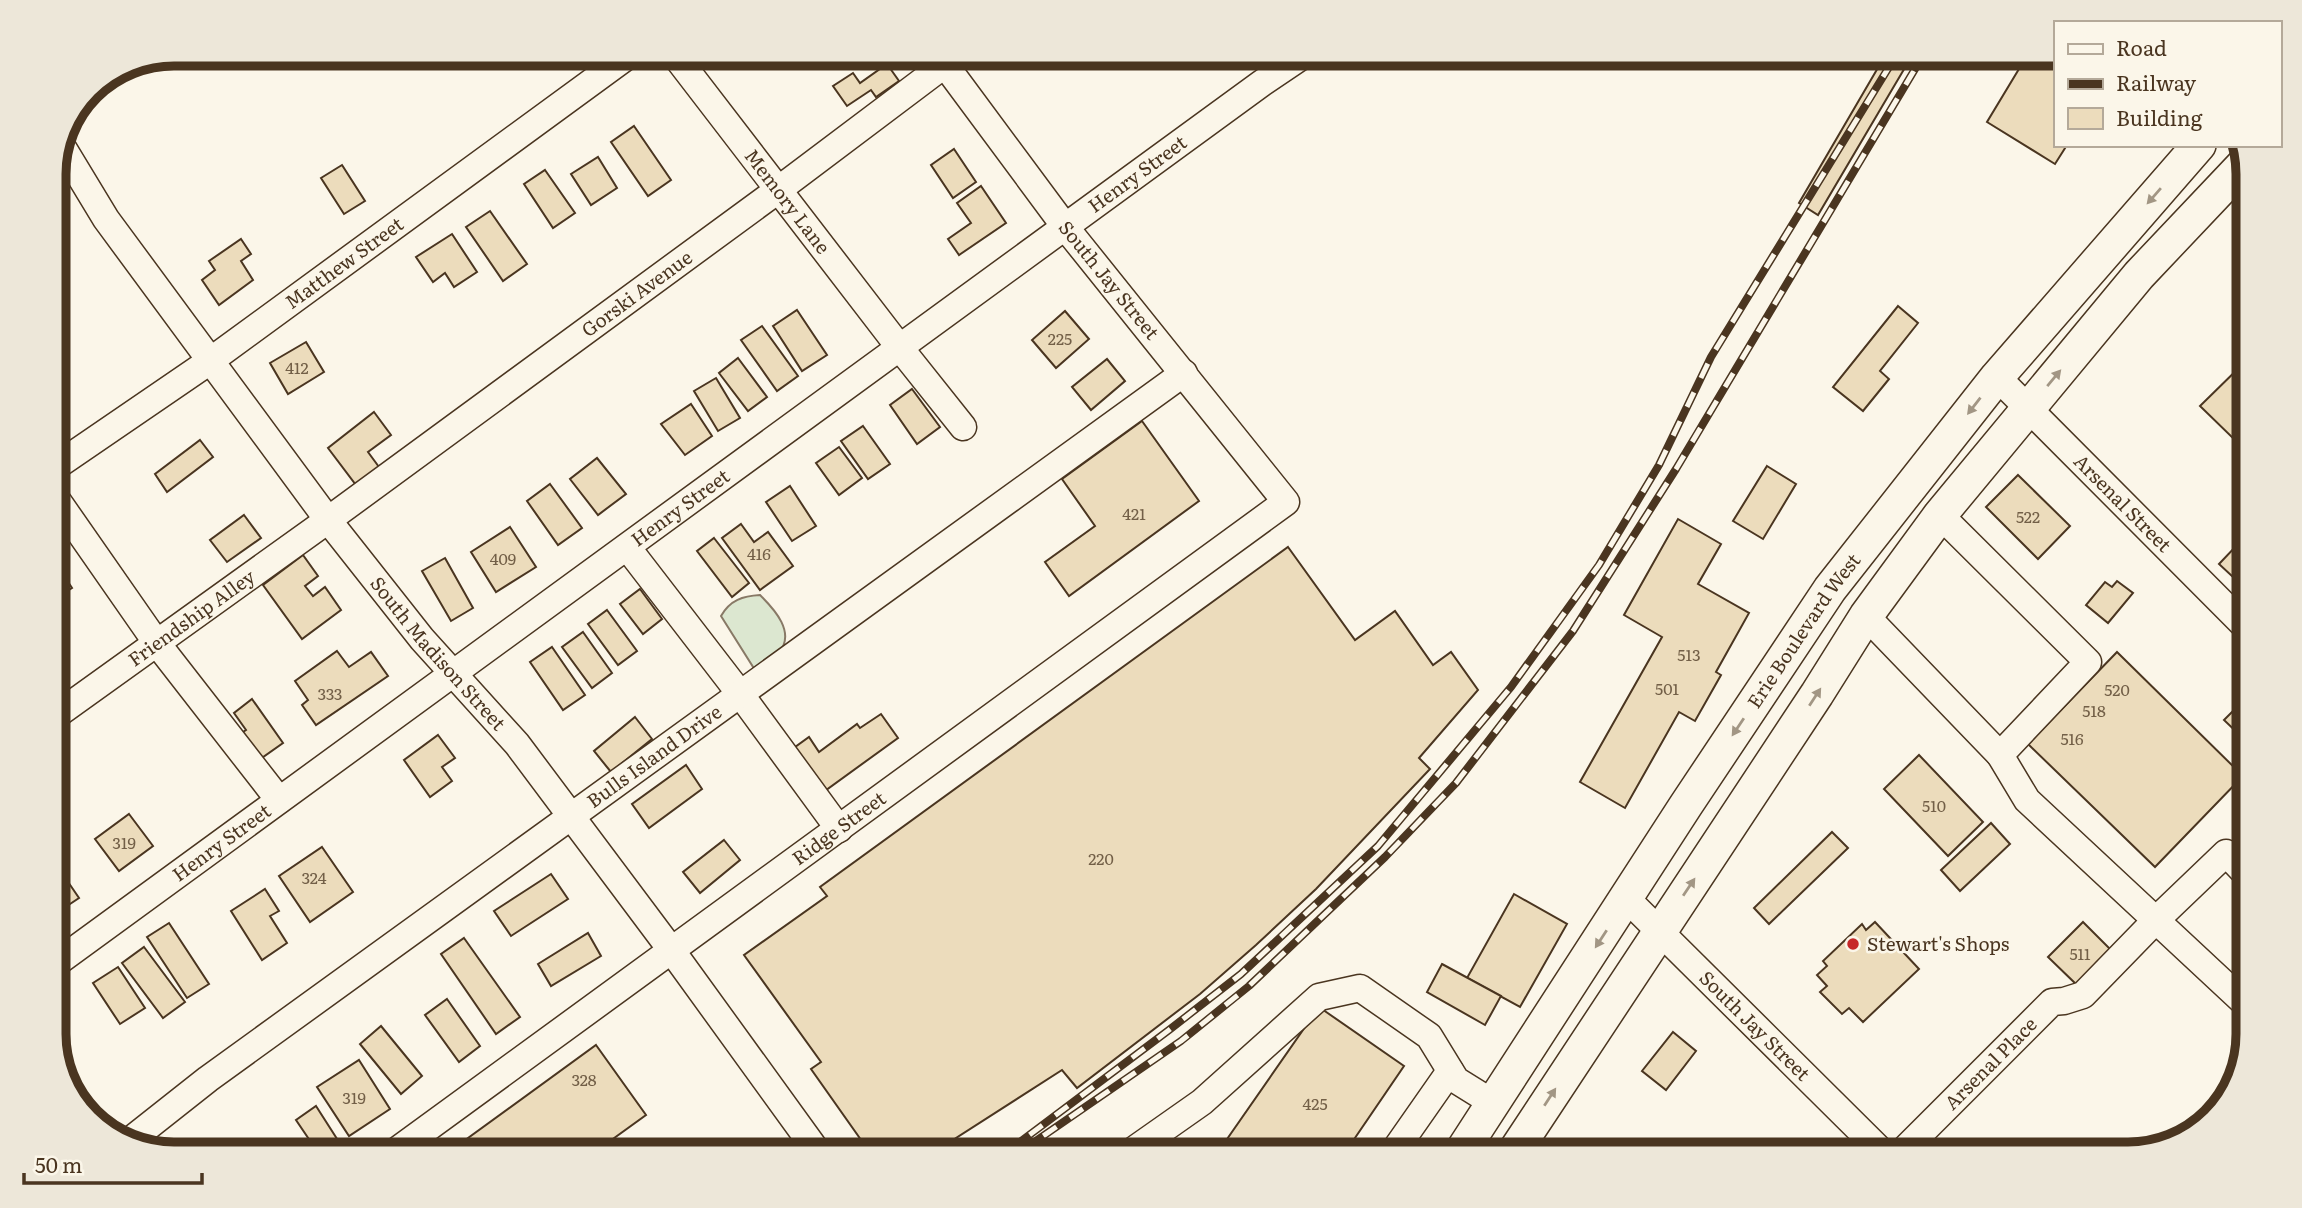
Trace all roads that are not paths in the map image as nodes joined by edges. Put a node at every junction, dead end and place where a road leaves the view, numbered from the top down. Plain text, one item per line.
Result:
1 (612, 67) edge
2 (684, 67) edge
3 (930, 67) edge
4 (946, 67) edge
5 (1286, 67) edge
6 (2197, 147) edge
7 (68, 157) edge
8 (2235, 174) edge
9 (778, 190) junction
10 (1066, 228) junction
11 (900, 348) junction
12 (210, 361) junction
13 (1184, 373) junction
14 (1997, 377) junction
15 (2028, 409) junction
16 (963, 427) dead end
17 (67, 458) edge
18 (1286, 502) joint
19 (67, 515) edge
20 (1940, 515) junction
21 (328, 520) junction
22 (627, 547) junction
23 (1866, 616) junction
24 (2236, 617) edge
25 (156, 642) junction
26 (453, 674) junction
27 (741, 695) junction
28 (67, 707) edge
29 (2000, 755) junction
30 (279, 800) junction
31 (572, 818) junction
32 (839, 829) junction
33 (2236, 863) edge
34 (1627, 899) junction
35 (2155, 921) junction
36 (1660, 930) junction
37 (672, 951) junction
38 (67, 955) edge
39 (2236, 995) edge
40 (1450, 1070) junction
41 (1493, 1103) junction
42 (137, 1135) edge
43 (409, 1142) edge
44 (810, 1142) edge
45 (1145, 1142) edge
46 (1400, 1142) edge
47 (1468, 1142) edge
48 (1521, 1142) edge
49 (1873, 1142) edge
50 (1894, 1142) edge

1 - 12 street, Matthew Street
2 - 9 street, Memory Lane
3 - 9 street, Gorski Avenue
4 - 10 street, South Jay Street
5 - 10 street, Henry Street
6 -> 14 main road, Erie Boulevard West
7 - 12 street, South Madison Street
15 -> 8 main road
9 - 11 street, Memory Lane
9 - 21 street, Gorski Avenue
10 - 11 street, Henry Street
10 - 13 street, South Jay Street
11 - 16 street, Memory Lane
11 - 22 street, Henry Street
12 - 17 street, Matthew Street
12 - 21 street, South Madison Street
13 - 18 street, South Jay Street
13 - 27 street, Bulls Island Drive
14 - 15 street, Arsenal Street
14 -> 34 main road, Erie Boulevard West
15 - 20 main road
15 - 24 street, Arsenal Street
18 - 32 street, Ridge Street
19 - 25 street
20 - 23 main road
20 - 29 street
21 - 25 street, Friendship Alley
21 - 26 street, South Madison Street
22 - 26 street, Henry Street
22 - 27 street
23 - 29 street
36 -> 23 main road
25 - 28 street, Friendship Alley
25 - 30 street
26 - 30 street, Henry Street
26 - 31 street, South Madison Street
27 - 31 street, Bulls Island Drive
27 - 32 street
29 - 35 street
30 - 38 street, Henry Street
31 - 37 street, South Madison Street
31 - 42 street, Bulls Island Drive
32 - 37 street, Ridge Street
33 - 35 street
34 - 36 street, South Jay Street
34 -> 41 main road, Erie Boulevard West
35 - 39 street
35 - 50 street, Arsenal Place
48 -> 36 main road
36 - 49 street, South Jay Street
37 - 43 street, Ridge Street
37 - 44 street, South Madison Street
40 - 41 street
40 - 45 street
40 - 46 street
41 - 47 main road, Erie Boulevard West

